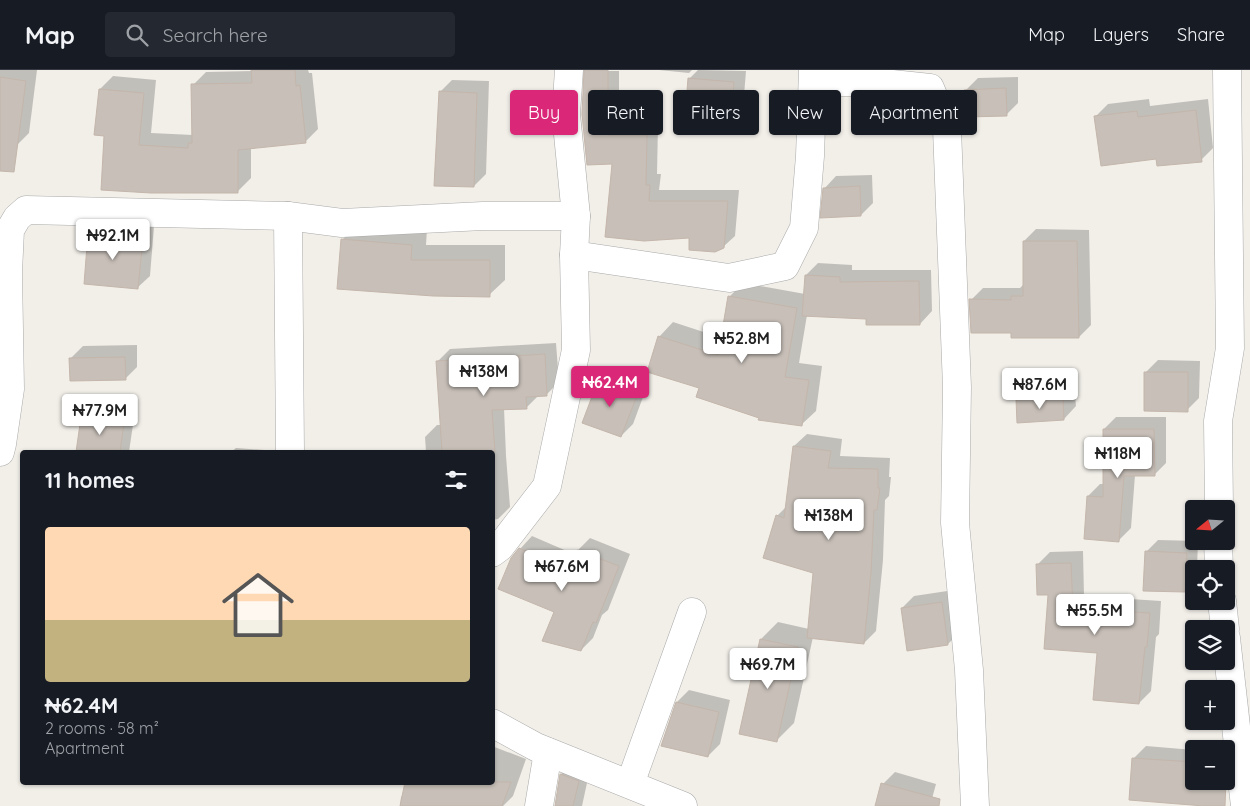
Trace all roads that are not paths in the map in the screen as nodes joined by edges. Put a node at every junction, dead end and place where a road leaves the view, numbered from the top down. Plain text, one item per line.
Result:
1 (569, 70) edge
2 (1227, 70) edge
3 (813, 76) edge
4 (288, 216) junction
5 (576, 216) junction
6 (5, 230) edge
7 (574, 255) junction
8 (290, 450) edge
9 (0, 452) edge
10 (1219, 500) edge
11 (495, 551) edge
12 (692, 612) dead end
13 (1230, 670) edge
14 (495, 725) edge
15 (548, 752) junction
16 (630, 784) junction
17 (539, 806) edge
18 (683, 806) edge
19 (975, 806) edge
20 (1245, 806) edge

1 - 5 street
2 - 10 street
3 - 7 street
3 - 19 street
4 - 5 street
4 - 6 street
4 - 8 street
5 - 7 street
6 - 9 street
7 - 11 street
12 - 16 street
13 - 20 street
14 - 15 street
15 - 16 street
15 - 17 street
16 - 18 street

